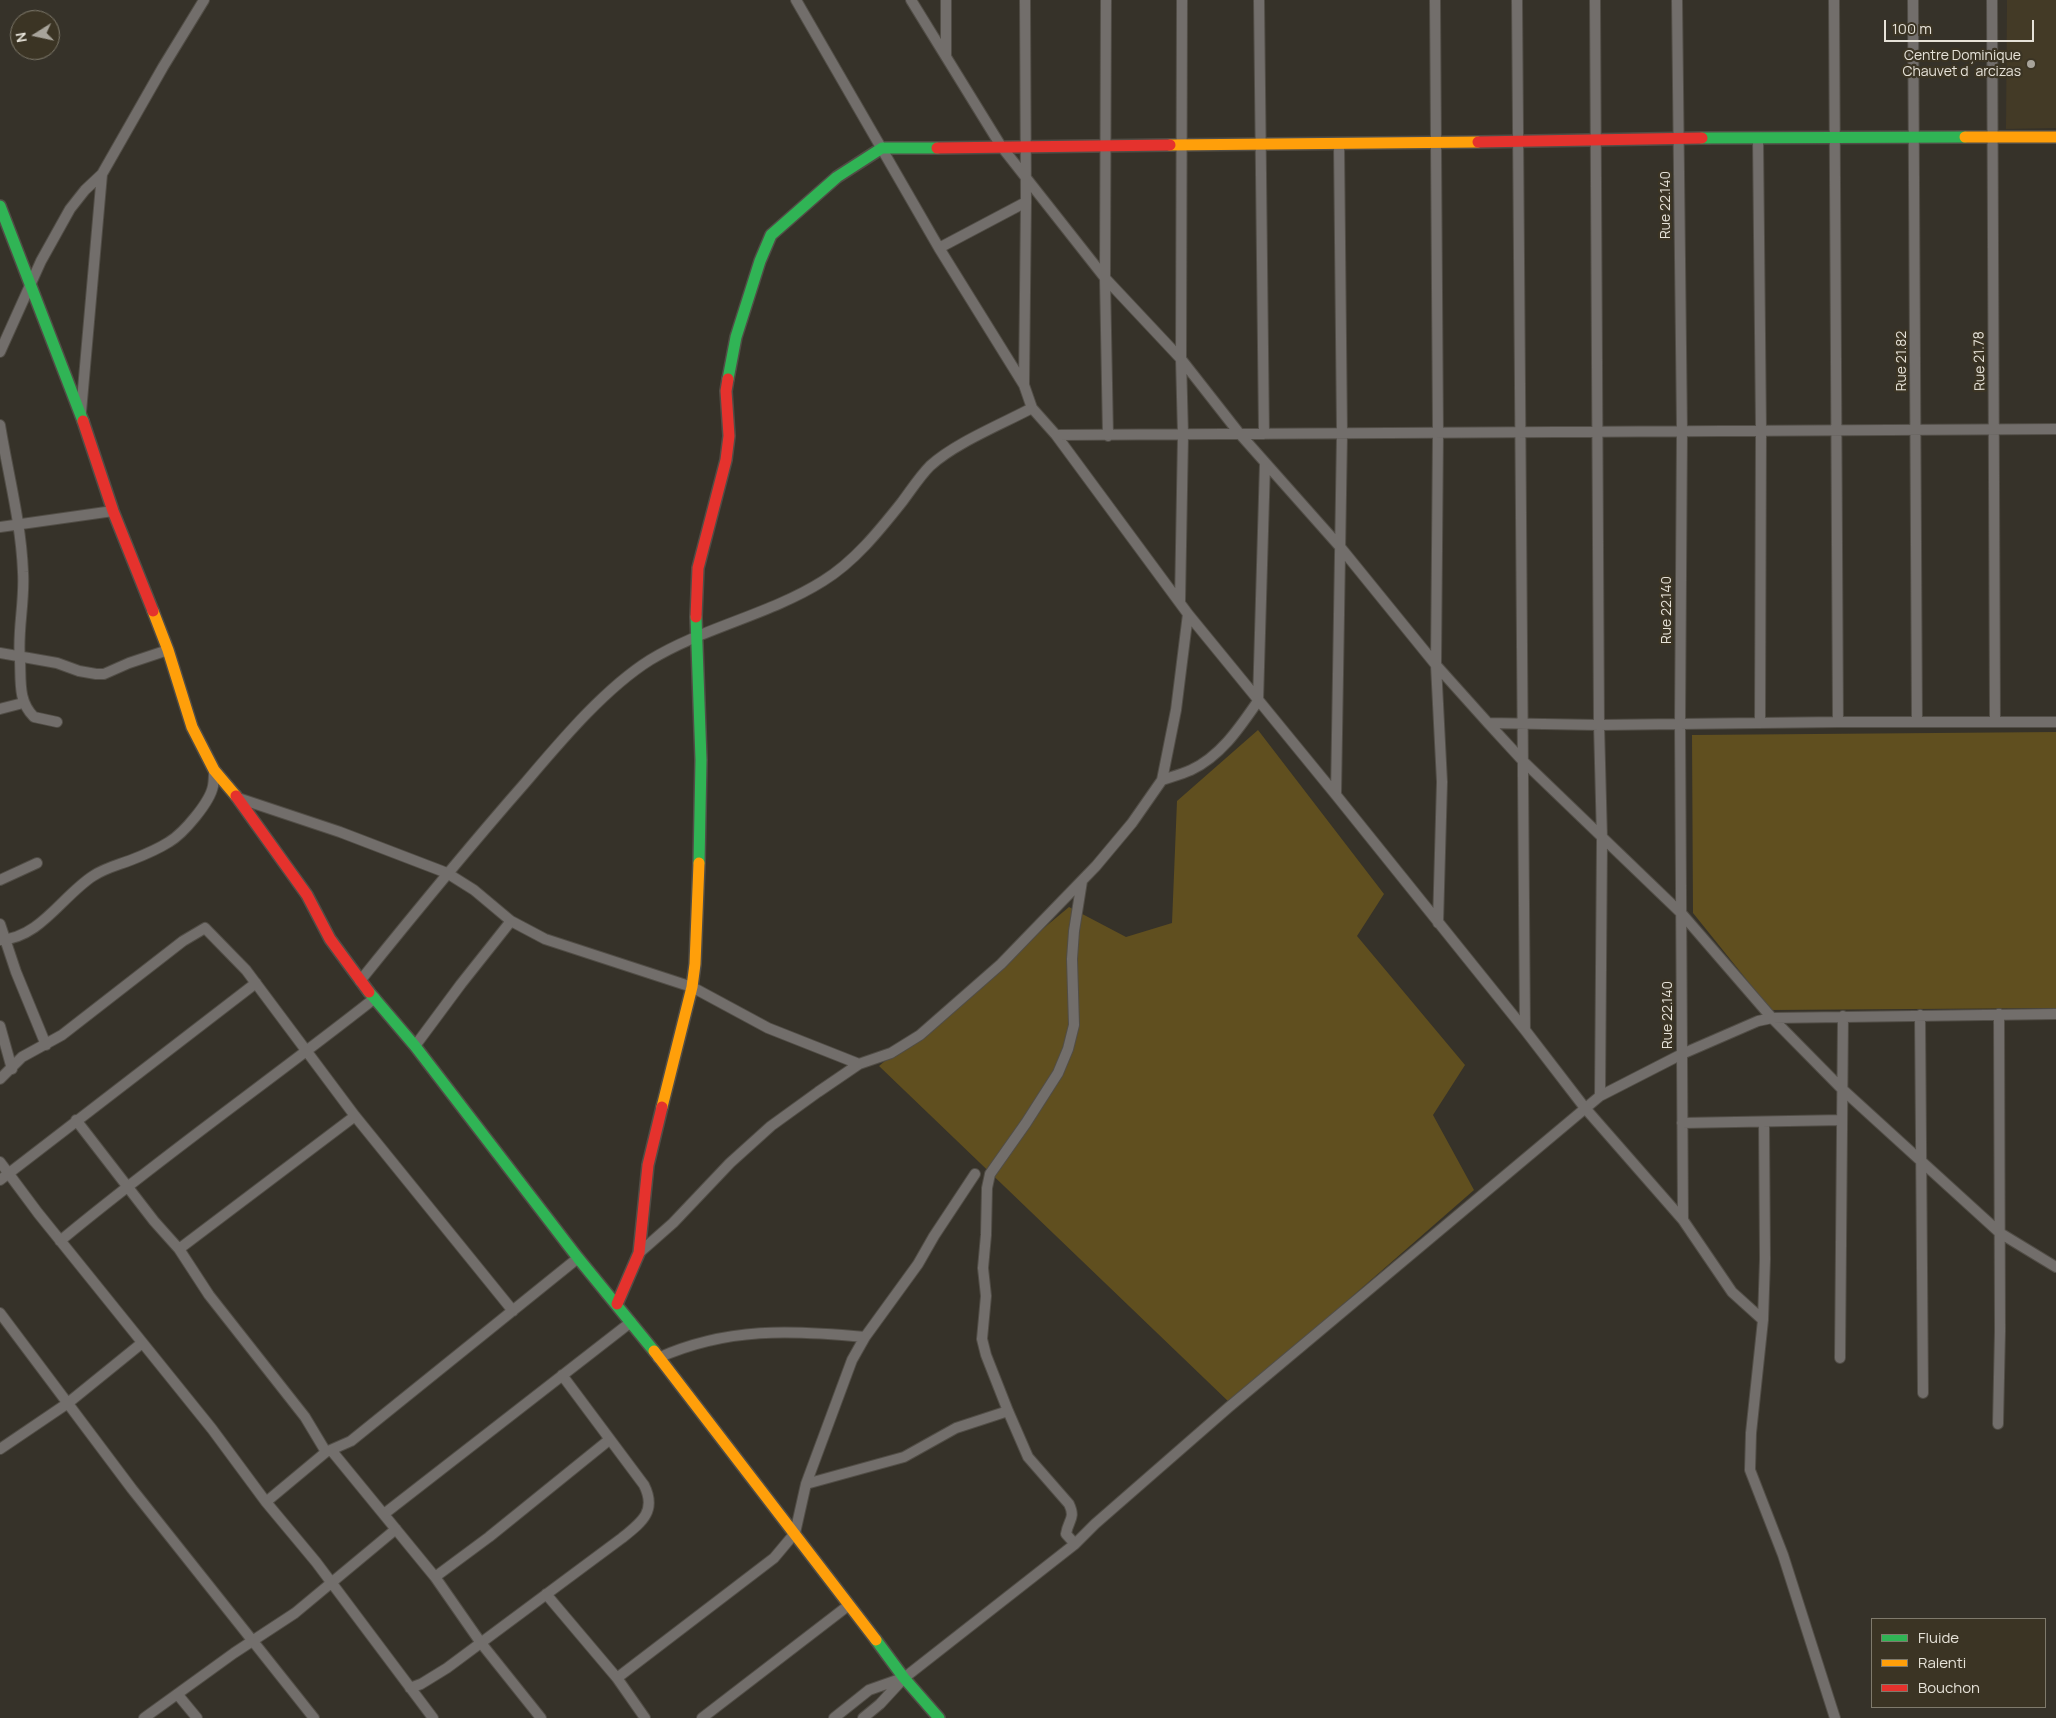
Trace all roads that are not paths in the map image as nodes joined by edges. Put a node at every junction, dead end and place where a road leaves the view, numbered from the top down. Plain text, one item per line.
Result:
1 (204, 0) edge
2 (796, 0) edge
3 (911, 0) edge
4 (946, 0) edge
5 (1024, 0) edge
6 (1106, 0) edge
7 (1182, 0) edge
8 (1259, 0) edge
9 (1435, 0) edge
10 (1517, 0) edge
11 (1595, 0) edge
12 (1677, 0) edge
13 (1834, 0) edge
14 (1913, 0) edge
15 (1992, 0) edge
16 (946, 56) junction
17 (1992, 136) junction
18 (2056, 137) edge
19 (1679, 138) junction
20 (1834, 138) junction
21 (1914, 138) junction
22 (1596, 139) junction
23 (1758, 139) junction
24 (1518, 140) junction
25 (1436, 143) junction
26 (1339, 144) junction
27 (1106, 145) junction
28 (1183, 145) junction
29 (1260, 145) junction
30 (1002, 146) junction
31 (1026, 146) junction
32 (882, 148) junction
33 (102, 174) junction
34 (1026, 178) junction
35 (1026, 202) junction
36 (0, 206) edge
37 (4, 227) edge
38 (939, 248) junction
39 (1105, 278) junction
40 (31, 285) junction
41 (0, 352) edge
42 (1181, 359) junction
43 (1024, 385) junction
44 (1032, 408) junction
45 (81, 414) junction
46 (0, 425) edge
47 (1994, 429) junction
48 (2056, 429) edge
49 (1761, 430) junction
50 (1838, 430) junction
51 (1916, 430) junction
52 (1599, 431) junction
53 (1682, 431) junction
54 (1521, 432) junction
55 (1438, 433) junction
56 (1240, 434) junction
57 (1264, 434) junction
58 (1342, 434) junction
59 (1183, 435) junction
60 (1056, 436) junction
61 (1108, 436) junction
62 (1265, 463) junction
63 (113, 511) junction
64 (19, 524) junction
65 (0, 527) edge
66 (1341, 548) junction
67 (1180, 602) junction
68 (1188, 614) junction
69 (698, 636) junction
70 (168, 650) junction
71 (0, 653) edge
72 (20, 658) junction
73 (1436, 665) junction
74 (1258, 701) junction
75 (23, 703) junction
76 (0, 709) edge
77 (1917, 721) junction
78 (57, 722) dead end
79 (1760, 722) junction
80 (1838, 722) junction
81 (1995, 722) junction
82 (2056, 722) edge
83 (1488, 723) junction
84 (1522, 723) junction
85 (1680, 723) junction
86 (1599, 725) junction
87 (1523, 761) junction
88 (214, 770) junction
89 (1162, 780) junction
90 (1336, 795) junction
91 (238, 798) junction
92 (1602, 839) junction
93 (37, 863) dead end
94 (447, 873) junction
95 (0, 880) edge
96 (1082, 882) junction
97 (1682, 914) junction
98 (511, 921) junction
99 (0, 924) edge
100 (1438, 924) junction
101 (3, 940) edge
102 (360, 981) junction
103 (256, 983) junction
104 (692, 987) junction
105 (375, 998) junction
106 (1999, 1014) junction
107 (2056, 1014) edge
108 (1920, 1015) junction
109 (1843, 1016) junction
110 (1772, 1018) junction
111 (0, 1026) edge
112 (1525, 1030) junction
113 (46, 1045) junction
114 (415, 1046) junction
115 (307, 1052) junction
116 (1682, 1054) junction
117 (859, 1064) junction
118 (12, 1069) junction
119 (0, 1079) edge
120 (1842, 1090) junction
121 (1600, 1096) junction
122 (1585, 1108) junction
123 (355, 1116) junction
124 (76, 1120) junction
125 (1842, 1120) junction
126 (1764, 1122) junction
127 (1682, 1123) junction
128 (1921, 1161) junction
129 (0, 1162) edge
130 (975, 1174) dead end
131 (4, 1176) edge
132 (129, 1186) junction
133 (1683, 1220) junction
134 (2000, 1233) junction
135 (60, 1241) junction
136 (179, 1250) junction
137 (639, 1254) junction
138 (578, 1258) junction
139 (2056, 1267) edge
140 (617, 1304) junction
141 (513, 1311) junction
142 (0, 1313) edge
143 (1763, 1320) junction
144 (630, 1322) junction
145 (865, 1337) junction
146 (142, 1343) junction
147 (658, 1358) junction
148 (1840, 1358) dead end
149 (562, 1375) junction
150 (1923, 1393) dead end
151 (68, 1403) junction
152 (1008, 1411) junction
153 (1998, 1424) dead end
154 (609, 1440) junction
155 (0, 1449) edge
156 (328, 1451) junction
157 (806, 1484) junction
158 (266, 1502) junction
159 (384, 1514) junction
160 (396, 1529) junction
161 (795, 1533) junction
162 (1075, 1544) junction
163 (435, 1577) junction
164 (332, 1584) junction
165 (546, 1594) junction
166 (849, 1605) junction
167 (254, 1641) junction
168 (481, 1643) junction
169 (617, 1678) junction
170 (904, 1678) junction
171 (410, 1688) junction
172 (178, 1695) junction
173 (144, 1718) edge
174 (197, 1718) edge
175 (314, 1718) edge
176 (433, 1718) edge
177 (541, 1718) edge
178 (645, 1718) edge
179 (702, 1718) edge
180 (834, 1718) edge
181 (863, 1718) edge
182 (939, 1718) edge
183 (1835, 1718) edge

1 - 33 street
2 - 32 street
3 - 16 street
4 - 16 street
5 - 31 street
6 - 27 street
7 - 28 street
8 - 29 street
9 - 25 street
10 - 24 street
11 - 22 street
12 - 19 street, Rue 22.140
13 - 20 street
14 - 21 street, Rue 21.82
15 - 17 street, Rue 21.78
16 - 30 street
17 - 18 street
17 - 21 street
17 - 47 street, Rue 21.78
19 - 22 street
19 - 23 street
19 - 53 street, Rue 22.140
20 - 21 street
20 - 23 street
20 - 50 street
21 - 51 street, Rue 21.82
22 - 24 street
22 - 52 street
23 - 49 street
24 - 25 street
24 - 54 street
25 - 26 street
25 - 55 street
26 - 29 street
26 - 58 street
27 - 28 street
27 - 31 street
27 - 39 street
28 - 29 street
28 - 42 street
29 - 57 street
30 - 31 street
30 - 32 street
30 - 34 street
31 - 34 street
32 - 38 street
32 - 69 street
33 - 40 street
33 - 45 street
34 - 35 street
34 - 39 street
35 - 38 street
35 - 43 street
36 - 37 street
37 - 40 street
38 - 43 street
39 - 42 street
39 - 61 street
40 - 41 street
40 - 45 street
42 - 56 street
42 - 59 street
43 - 44 street
44 - 60 street
44 - 69 street
45 - 63 street
46 - 64 street
47 - 48 street
47 - 51 street
47 - 81 street, Rue 21.78
49 - 50 street
49 - 53 street
49 - 79 street
50 - 51 street
50 - 80 street
51 - 77 street, Rue 21.82
52 - 53 street
52 - 54 street
52 - 86 street
53 - 85 street, Rue 22.140
54 - 55 street
54 - 84 street
55 - 58 street
55 - 73 street
56 - 57 street
56 - 59 street
56 - 62 street
57 - 58 street
58 - 66 street
59 - 61 street
59 - 67 street
60 - 61 street
60 - 67 street
62 - 66 street
62 - 74 street
63 - 64 street
63 - 70 street
64 - 65 street
64 - 72 street
66 - 73 street
66 - 90 street
67 - 68 street
68 - 74 street
68 - 89 street
69 - 94 street
69 - 104 street
70 - 72 street
70 - 88 street
71 - 72 street
72 - 75 street
73 - 83 street
73 - 100 street
74 - 89 street
74 - 90 street
75 - 76 street
75 - 78 street
77 - 80 street
77 - 81 street
79 - 80 street
79 - 85 street
81 - 82 street
83 - 84 street
83 - 87 street
84 - 86 street
84 - 87 street
85 - 86 street
85 - 97 street, Rue 22.140
86 - 92 street
87 - 92 street
87 - 112 street
88 - 91 street
88 - 101 street
89 - 96 street
90 - 100 street
91 - 94 street
91 - 102 street
92 - 97 street
92 - 121 street
93 - 95 street
94 - 98 street
94 - 102 street
96 - 117 street
96 - 152 street
97 - 110 street
97 - 116 street, Rue 22.140
98 - 104 street
98 - 114 street
99 - 101 street
100 - 112 street
101 - 113 street
102 - 105 street
103 - 113 street
103 - 115 street
103 - 124 street
104 - 117 street
104 - 137 street
105 - 114 street
105 - 115 street
106 - 107 street
106 - 108 street
106 - 134 street
108 - 109 street
108 - 128 street
109 - 110 street
109 - 120 street
110 - 116 street
110 - 120 street
111 - 118 street
112 - 122 street
113 - 118 street
114 - 138 street
115 - 123 street
115 - 132 street
116 - 121 street
116 - 127 street, Rue 22.140
117 - 137 street
118 - 119 street
120 - 125 street
120 - 128 street
121 - 122 street
122 - 133 street
122 - 162 street
123 - 136 street
123 - 141 street
124 - 131 street
124 - 132 street
125 - 126 street
125 - 148 street
126 - 127 street
126 - 143 street
127 - 133 street, Rue 22.140
128 - 134 street
128 - 150 street
129 - 131 street
130 - 145 street
131 - 135 street
132 - 135 street
132 - 136 street
133 - 143 street
134 - 139 street
134 - 153 street
135 - 146 street
136 - 156 street
137 - 140 street
138 - 140 street
138 - 141 street
140 - 144 street
141 - 156 street
142 - 151 street
143 - 183 street
144 - 147 street
144 - 149 street
145 - 147 street
145 - 157 street
146 - 151 street
146 - 158 street
147 - 161 street
149 - 154 street
149 - 159 street
151 - 155 street
151 - 167 street
152 - 157 street
152 - 162 street
154 - 163 street
154 - 165 street
156 - 158 street
156 - 159 street
157 - 161 street
158 - 164 street
159 - 160 street
160 - 163 street
160 - 164 street
161 - 166 street
161 - 169 street
162 - 170 street
163 - 168 street
164 - 167 street
164 - 171 street
165 - 168 street
165 - 169 street
166 - 170 street
166 - 179 street
167 - 172 street
167 - 175 street
168 - 171 street
168 - 177 street
169 - 178 street
170 - 180 street
170 - 181 street
170 - 182 street
171 - 176 street
172 - 173 street
172 - 174 street

